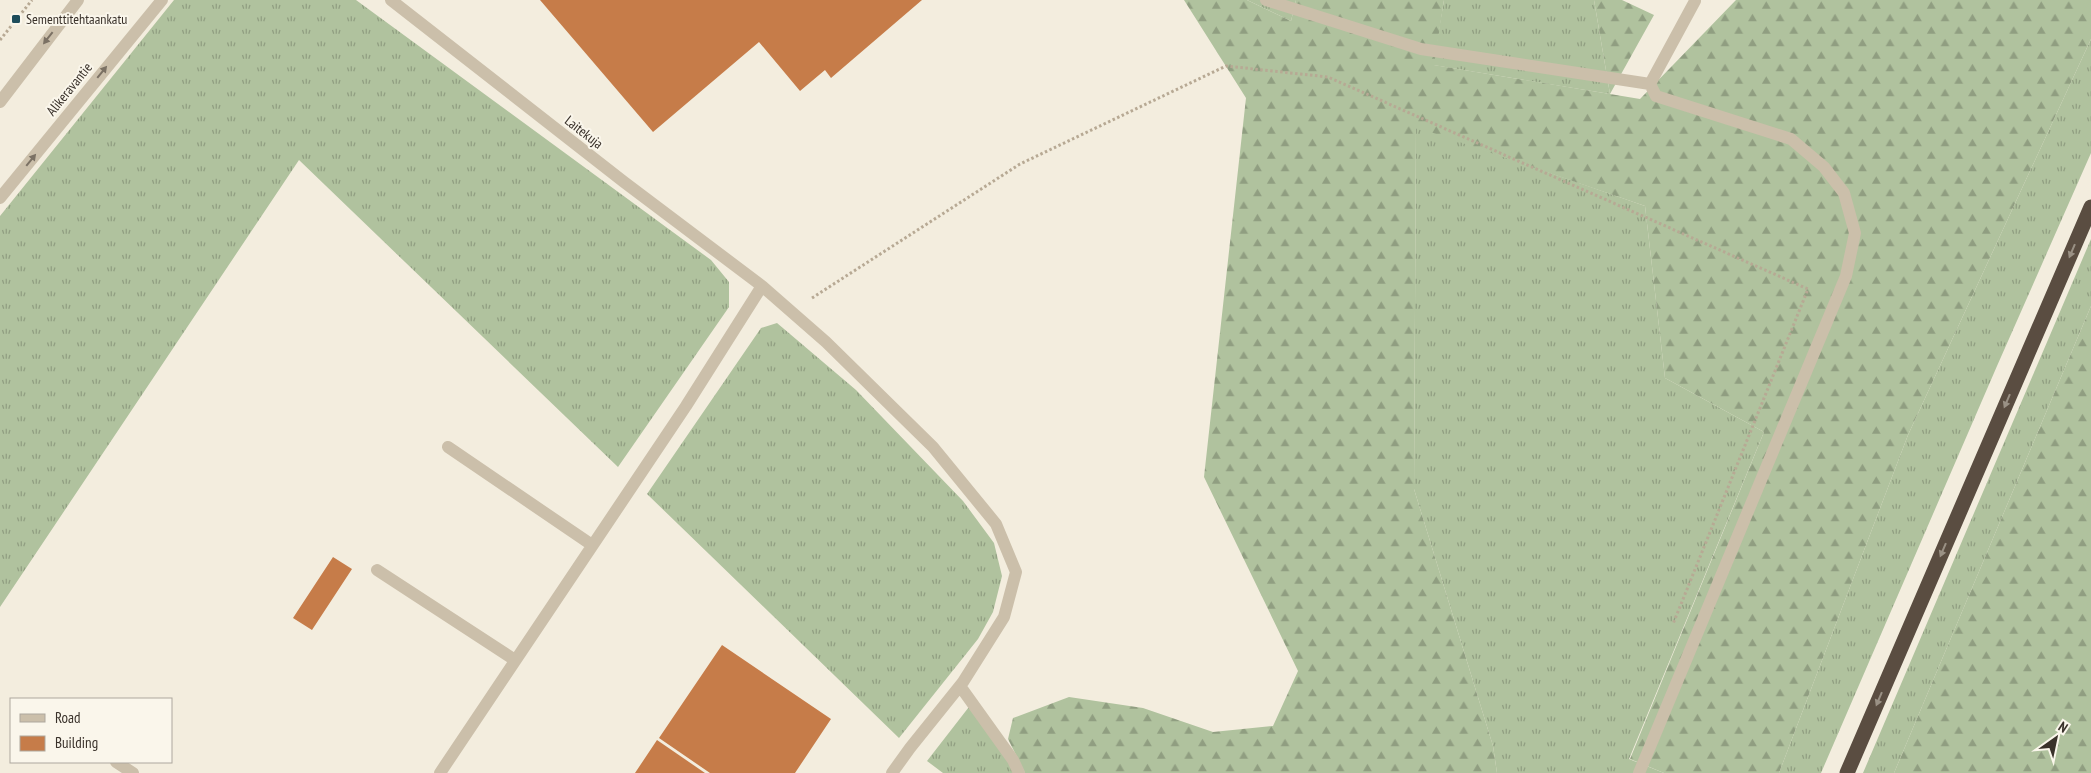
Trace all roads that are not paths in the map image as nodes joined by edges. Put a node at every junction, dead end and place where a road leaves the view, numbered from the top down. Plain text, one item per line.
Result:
1 (78, 0) edge
2 (162, 0) edge
3 (391, 0) edge
4 (1266, 0) edge
5 (1695, 1) edge
6 (1650, 84) junction
7 (0, 102) edge
8 (0, 198) edge
9 (2091, 207) edge
10 (762, 286) junction
11 (448, 447) dead end
12 (592, 545) junction
13 (377, 570) dead end
14 (515, 660) junction
15 (960, 686) junction
16 (118, 763) edge
17 (133, 773) edge
18 (440, 773) edge
19 (892, 773) edge
20 (1019, 773) edge
21 (1640, 773) edge
22 (1847, 773) edge

1 -> 7 street
8 -> 2 street, Alikeravantie
3 - 10 street, Laitekuja
4 - 6 street
5 - 6 street
6 - 21 street
9 -> 22 highway
10 - 12 street
10 - 15 street, Laitekuja
11 - 12 street
12 - 14 street
13 - 14 street
14 - 18 street
15 - 19 street, Laitekuja
15 - 20 street
16 - 17 street

